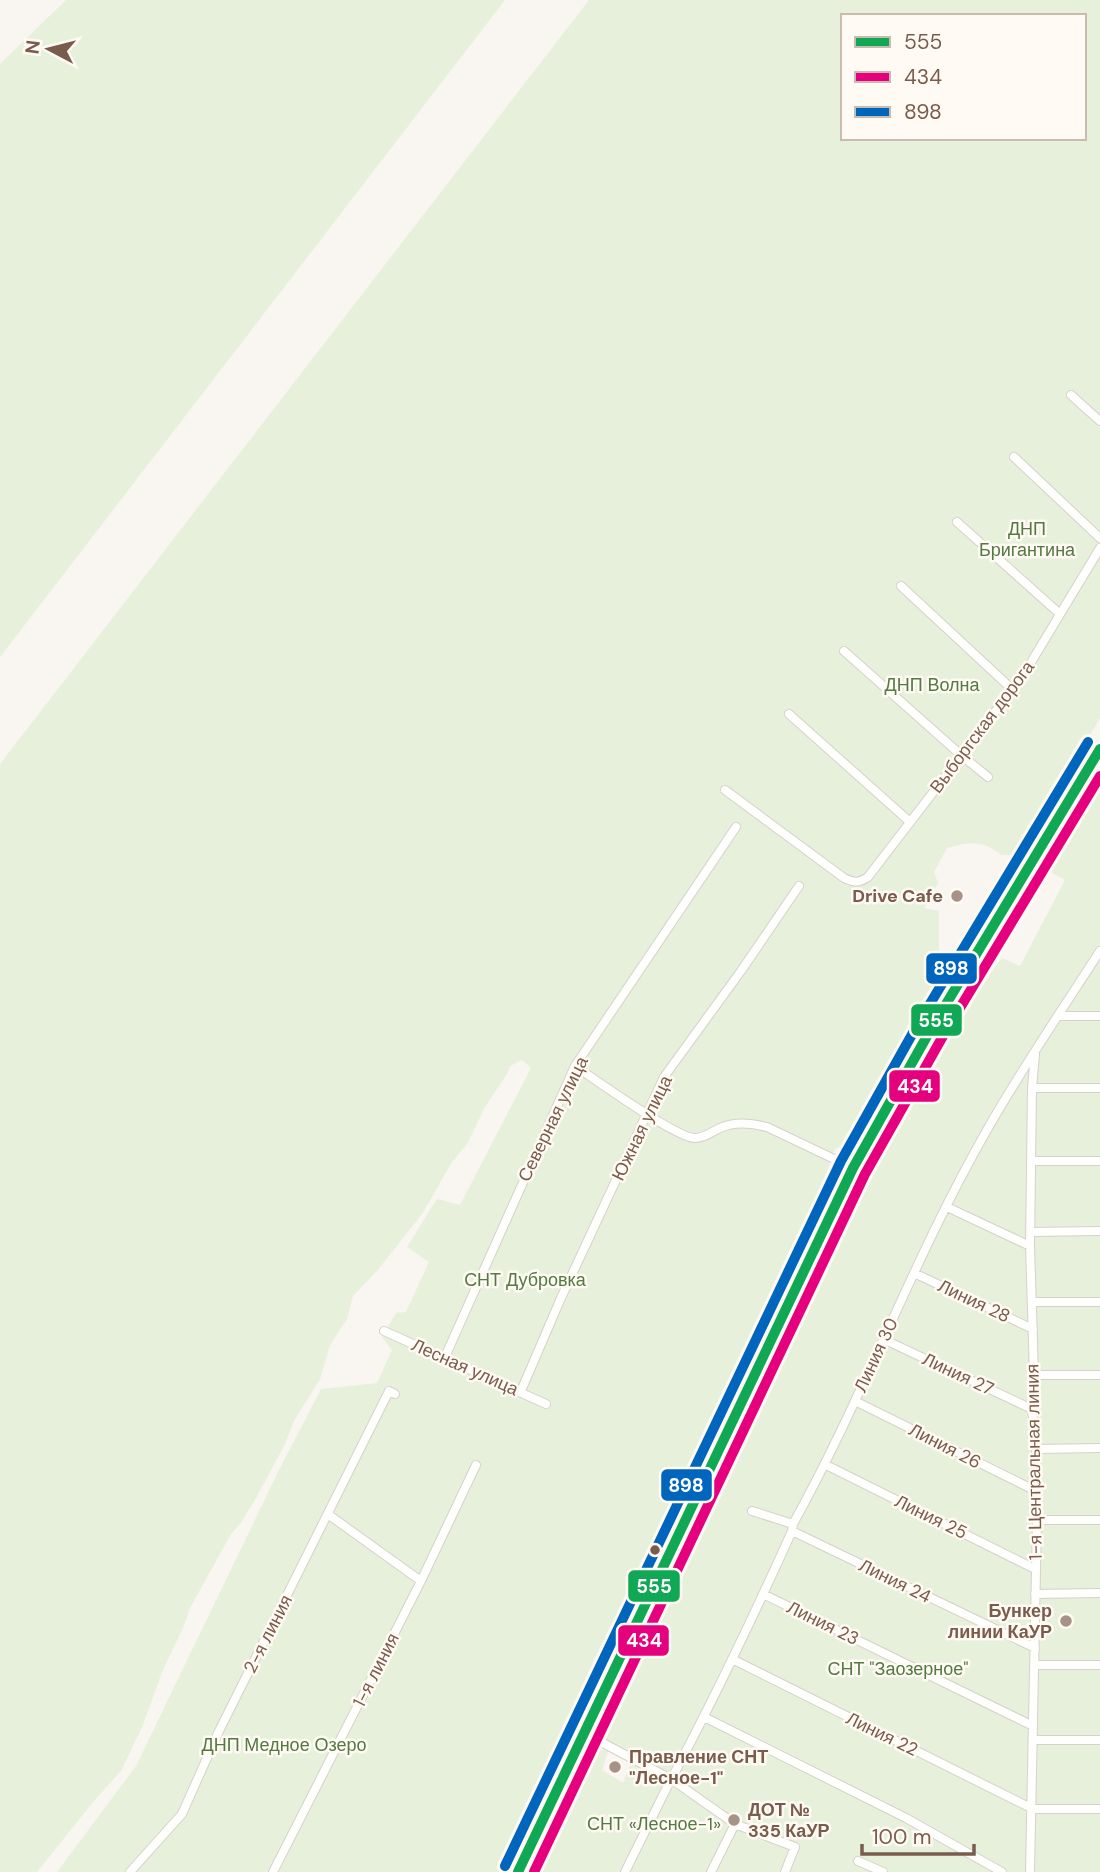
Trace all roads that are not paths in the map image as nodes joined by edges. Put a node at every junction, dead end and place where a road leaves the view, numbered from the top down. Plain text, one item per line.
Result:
1 (1071, 395) dead end
2 (1100, 421) edge
3 (1014, 457) dead end
4 (957, 522) dead end
5 (1100, 538) edge
6 (1100, 548) edge
7 (901, 586) dead end
8 (1060, 614) junction
9 (844, 651) dead end
10 (1013, 690) junction
11 (789, 714) dead end
12 (1100, 749) edge
13 (961, 755) junction
14 (988, 776) dead end
15 (725, 790) dead end
16 (910, 822) junction
17 (736, 827) dead end
18 (799, 886) dead end
19 (1100, 951) edge
20 (1058, 1016) junction
21 (1100, 1016) edge
22 (1035, 1051) junction
23 (575, 1066) junction
24 (1032, 1088) junction
25 (1100, 1088) edge
26 (646, 1114) junction
27 (1032, 1161) junction
28 (1100, 1161) edge
29 (853, 1168) junction
30 (947, 1207) junction
31 (1100, 1231) edge
32 (1031, 1232) junction
33 (1030, 1246) junction
34 (916, 1274) junction
35 (1033, 1302) junction
36 (1100, 1302) edge
37 (1033, 1329) junction
38 (384, 1331) dead end
39 (883, 1339) junction
40 (445, 1357) junction
41 (1100, 1375) edge
42 (1034, 1376) junction
43 (521, 1391) junction
44 (395, 1394) dead end
45 (855, 1401) junction
46 (546, 1404) dead end
47 (1032, 1409) junction
48 (1100, 1448) edge
49 (1037, 1449) junction
50 (475, 1465) dead end
51 (826, 1465) junction
52 (1036, 1491) junction
53 (752, 1511) dead end
54 (329, 1515) junction
55 (1037, 1520) junction
56 (1100, 1520) edge
57 (792, 1528) junction
58 (1035, 1569) junction
59 (421, 1581) junction
60 (1100, 1593) edge
61 (763, 1594) junction
62 (1035, 1594) junction
63 (1035, 1648) junction
64 (732, 1659) junction
65 (1035, 1665) junction
66 (1100, 1665) edge
67 (704, 1717) junction
68 (1033, 1727) junction
69 (584, 1733) junction
70 (1033, 1740) junction
71 (1100, 1740) edge
72 (673, 1775) junction
73 (1033, 1809) junction
74 (1100, 1810) edge
75 (735, 1824) junction
76 (858, 1861) dead end
77 (130, 1872) edge
78 (273, 1872) edge
79 (518, 1872) edge
80 (625, 1872) edge
81 (711, 1872) edge
82 (785, 1872) edge
83 (883, 1872) edge
84 (1002, 1872) edge
85 (1030, 1872) edge

1 - 2 street
3 - 5 street
4 - 8 street
6 - 8 street, Выборгская дорога
7 - 10 street
8 - 10 street, Выборгская дорога
9 - 13 street
10 - 13 street, Выборгская дорога
11 - 16 street
12 - 29 main road
13 - 14 street
13 - 16 street, Выборгская дорога
15 - 16 street, Выборгская дорога
17 - 23 street, Северная улица
18 - 26 street, Южная улица
19 - 20 street, Линия 30
20 - 21 street
20 - 22 street, Линия 30
22 - 24 street, 1-я Центральная линия
22 - 30 street, Линия 30
23 - 26 street
23 - 40 street, Северная улица
24 - 25 street
24 - 27 street, 1-я Центральная линия
26 - 29 street
26 - 43 street, Южная улица
27 - 28 street
27 - 32 street, 1-я Центральная линия
29 - 69 main road
30 - 33 street
30 - 34 street, Линия 30
31 - 32 street
32 - 33 street, 1-я Центральная линия
33 - 35 street, 1-я Центральная линия
34 - 37 street, Линия 28
34 - 39 street, Линия 30
35 - 36 street
35 - 37 street, 1-я Центральная линия
37 - 42 street, 1-я Центральная линия
38 - 40 street, Лесная улица
39 - 45 street, Линия 30
39 - 47 street, Линия 27
40 - 43 street, Лесная улица
41 - 42 street
42 - 47 street, 1-я Центральная линия
43 - 46 street, Лесная улица
44 - 54 street, 2-я линия
45 - 51 street, Линия 30
45 - 52 street, Линия 26
47 - 49 street, 1-я Центральная линия
48 - 49 street
49 - 52 street, 1-я Центральная линия
50 - 59 street, 1-я линия
51 - 57 street, Линия 30
51 - 58 street, Линия 25
52 - 55 street, 1-я Центральная линия
53 - 57 street, Линия 24
54 - 59 street
54 - 77 street, 2-я линия
55 - 56 street
55 - 58 street, 1-я Центральная линия
57 - 61 street, Линия 30
57 - 63 street, Линия 24
58 - 62 street, 1-я Центральная линия
59 - 78 street, 1-я линия
60 - 62 street
61 - 64 street, Линия 30
61 - 68 street, Линия 23
62 - 63 street, 1-я Центральная линия
63 - 65 street, 1-я Центральная линия
64 - 67 street, Линия 30
64 - 73 street, Линия 22
65 - 66 street
65 - 68 street, 1-я Центральная линия
67 - 72 street, Линия 30
67 - 84 street
68 - 70 street, 1-я Центральная линия
69 - 72 street
69 - 79 main road
70 - 71 street
70 - 73 street, 1-я Центральная линия
72 - 75 street
72 - 80 street
73 - 74 street
73 - 85 street, 1-я Центральная линия
75 - 81 street
75 - 82 street
76 - 83 street

